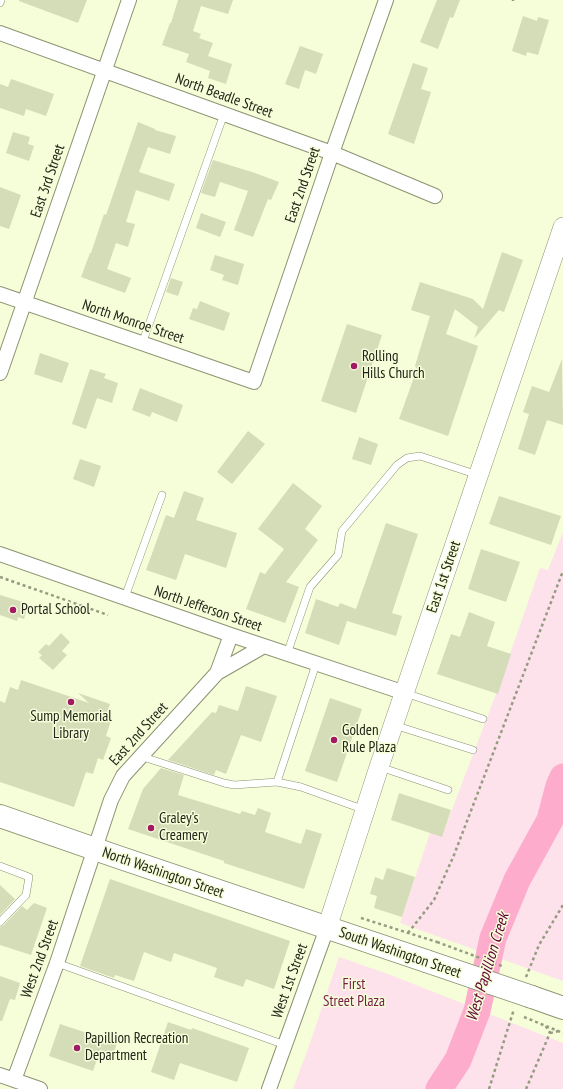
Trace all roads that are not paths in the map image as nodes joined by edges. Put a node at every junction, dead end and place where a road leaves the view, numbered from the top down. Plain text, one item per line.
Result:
1 (1, 0) edge
2 (129, 0) edge
3 (386, 0) edge
4 (0, 3) edge
5 (0, 33) edge
6 (104, 71) junction
7 (224, 114) junction
8 (332, 153) junction
9 (435, 196) dead end
10 (563, 227) edge
11 (0, 294) edge
12 (24, 302) junction
13 (142, 344) junction
14 (0, 373) edge
15 (254, 382) joint
16 (478, 475) junction
17 (162, 495) dead end
18 (0, 554) edge
19 (125, 598) junction
20 (232, 635) junction
21 (264, 646) junction
22 (288, 654) junction
23 (316, 664) junction
24 (217, 673) junction
25 (405, 693) junction
26 (483, 719) dead end
27 (394, 725) junction
28 (473, 750) dead end
29 (140, 756) junction
30 (379, 767) junction
31 (277, 782) junction
32 (448, 790) dead end
33 (365, 810) junction
34 (0, 816) edge
35 (94, 849) junction
36 (0, 866) edge
37 (0, 922) edge
38 (327, 928) junction
39 (57, 963) junction
40 (563, 1008) edge
41 (285, 1044) junction
42 (0, 1074) edge
43 (14, 1080) junction
44 (38, 1089) edge
45 (269, 1089) edge

1 - 4 lane
2 - 6 street, East 3rd Street
3 - 8 street, East 2nd Street
5 - 6 street, North Beadle Street
6 - 7 street, North Beadle Street
6 - 12 street, East 3rd Street
7 - 8 street, North Beadle Street
7 - 13 lane
8 - 9 street, North Beadle Street
8 - 15 street, East 2nd Street
10 - 16 main road, East 1st Street
11 - 12 street, North Monroe Street
12 - 13 street, North Monroe Street
12 - 14 street, East 3rd Street
13 - 15 street, North Monroe Street
16 - 22 lane
16 - 25 main road, East 1st Street
17 - 19 lane
18 - 19 street, North Jefferson Street
19 - 20 street, North Jefferson Street
20 - 21 street, North Jefferson Street
20 - 24 street
21 - 22 street, North Jefferson Street
21 - 24 street
22 - 23 street, North Jefferson Street
23 - 25 street, North Jefferson Street
23 - 31 lane
24 - 29 street, East 2nd Street
25 - 26 lane
25 - 27 main road, East 1st Street
27 - 28 lane
27 - 30 main road, East 1st Street
29 - 31 lane
29 - 35 street, East 2nd Street
30 - 32 lane
30 - 33 main road, East 1st Street
31 - 33 lane
33 - 38 main road, East 1st Street
34 - 35 main road, North Washington Street
35 - 38 main road, North Washington Street
35 - 39 street, West 2nd Street
36 - 37 lane
38 - 40 main road, South Washington Street, bridge
38 - 41 street, West 1st Street
39 - 41 lane
39 - 43 street, West 2nd Street
41 - 45 street, West 1st Street
42 - 43 street
43 - 44 street

